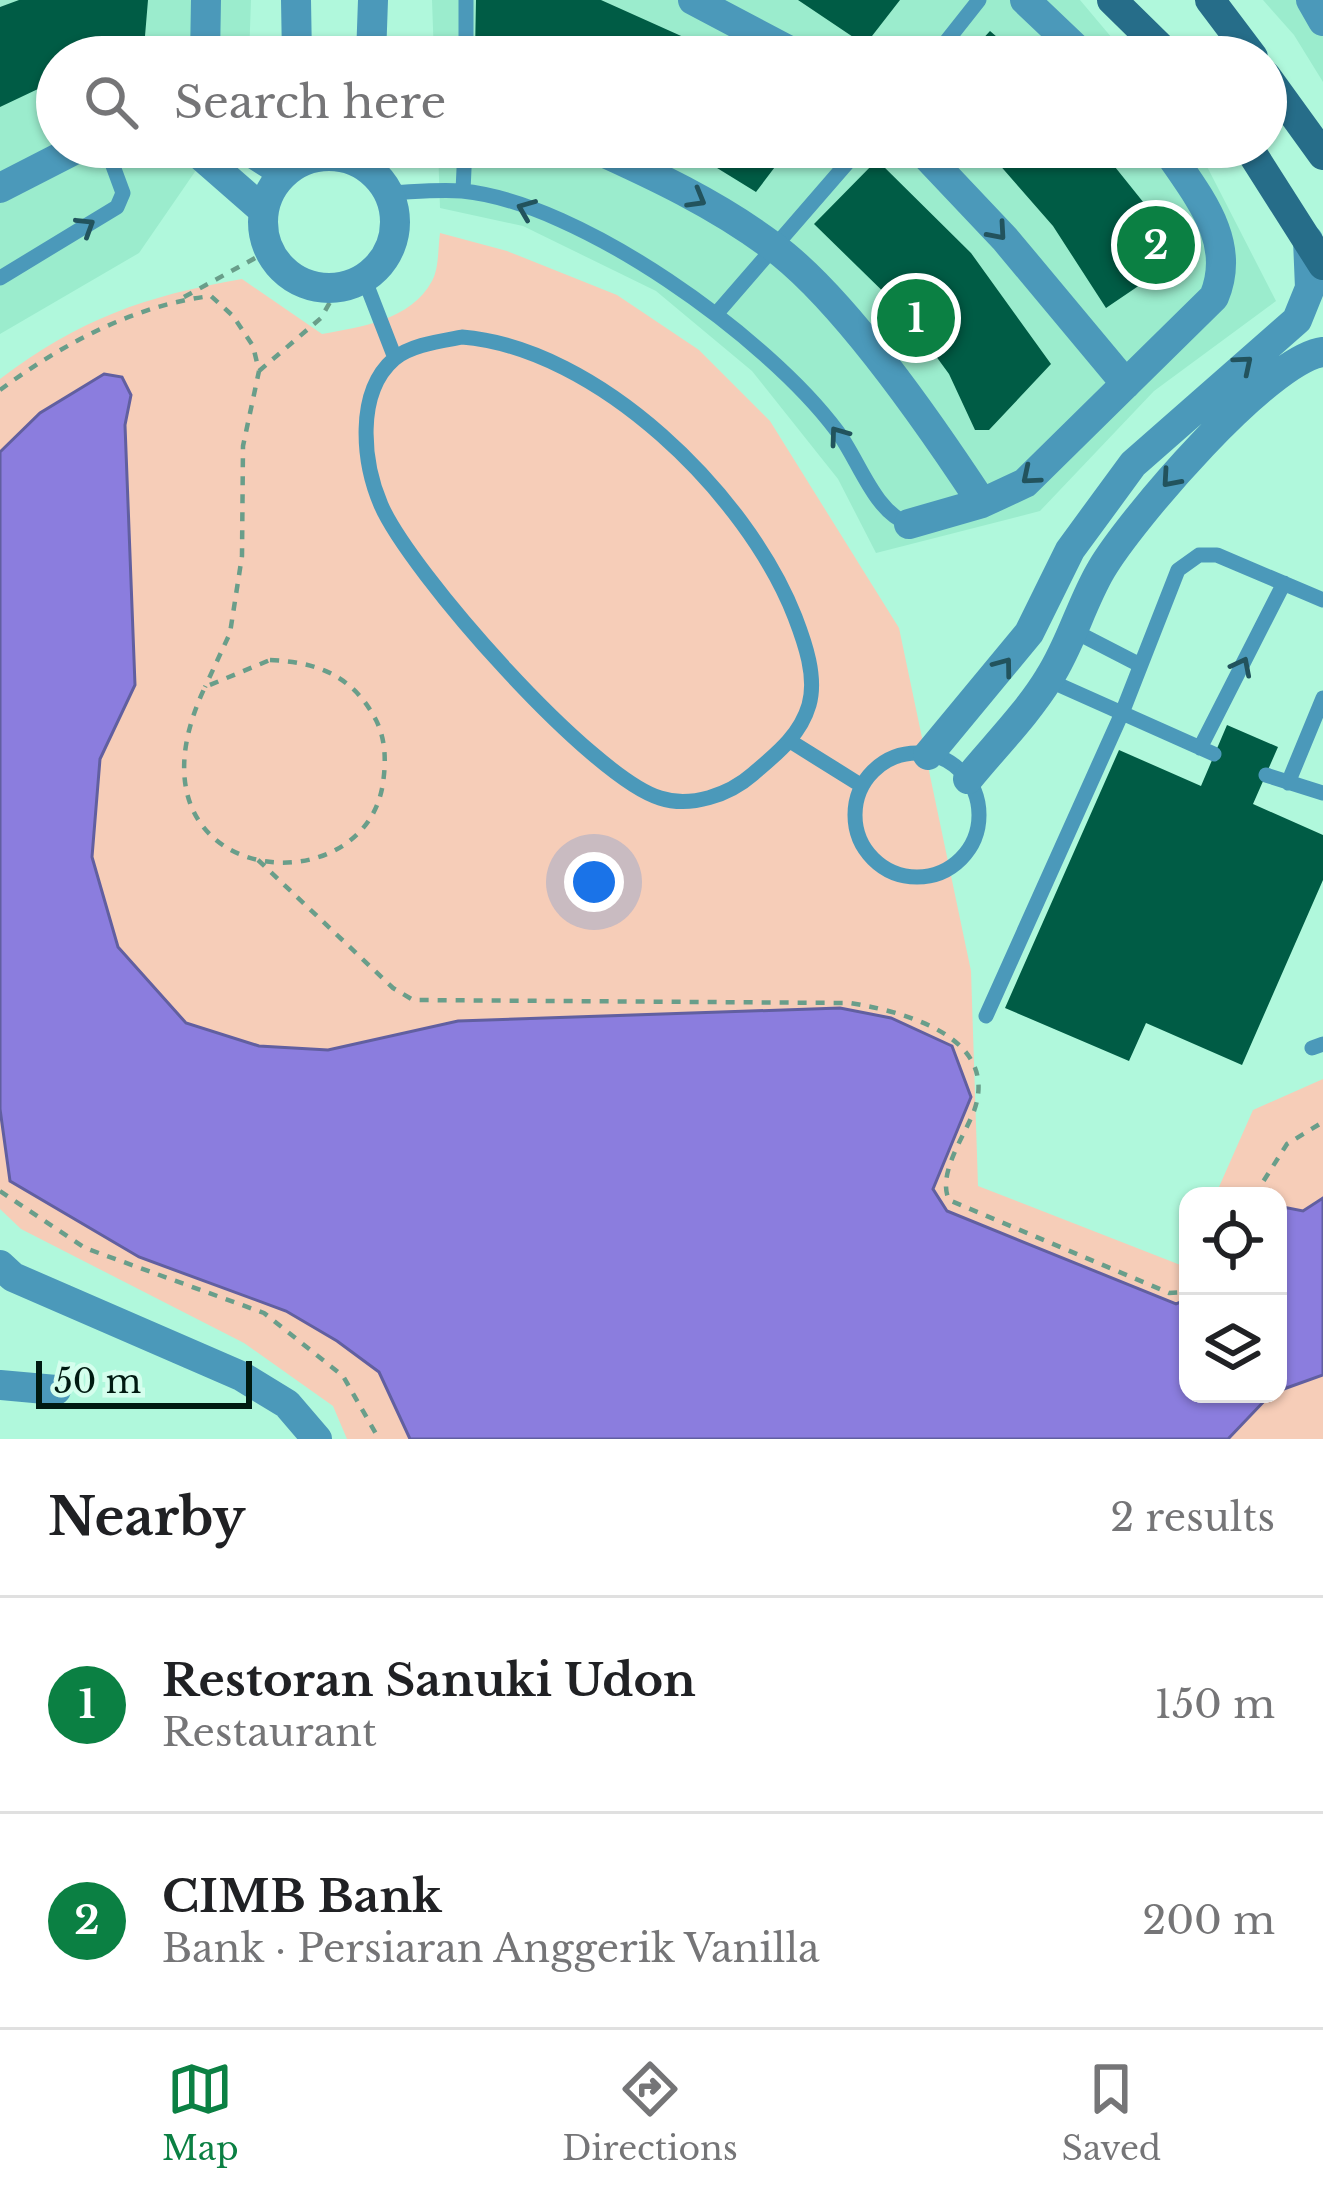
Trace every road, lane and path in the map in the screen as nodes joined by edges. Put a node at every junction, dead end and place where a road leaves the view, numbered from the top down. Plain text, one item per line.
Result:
1 (206, 0) edge
2 (296, 0) edge
3 (373, 0) edge
4 (466, 0) edge
5 (692, 0) edge
6 (979, 0) edge
7 (1025, 0) edge
8 (1112, 0) edge
9 (1210, 0) edge
10 (1310, 0) edge
11 (1323, 21) edge
12 (205, 36) edge
13 (297, 36) edge
14 (372, 36) edge
15 (466, 36) edge
16 (761, 36) edge
17 (951, 36) edge
18 (1063, 36) edge
19 (1149, 36) edge
20 (1237, 36) edge
21 (1287, 105) edge
22 (1323, 155) edge
23 (39, 168) edge
24 (114, 168) edge
25 (214, 168) edge
26 (289, 168) edge
27 (374, 168) edge
28 (464, 168) edge
29 (635, 168) edge
30 (843, 168) edge
31 (938, 168) edge
32 (1179, 168) edge
33 (1261, 168) edge
34 (0, 188) edge
35 (463, 191) junction
36 (388, 193) junction
37 (263, 210) junction
38 (774, 247) junction
39 (268, 250) junction
40 (1316, 253) edge
41 (0, 278) edge
42 (351, 283) junction
43 (179, 300) junction
44 (717, 313) junction
45 (1323, 352) edge
46 (394, 358) junction
47 (259, 371) junction
48 (1126, 384) junction
49 (0, 390) edge
50 (982, 503) junction
51 (909, 524) joint
52 (1284, 583) junction
53 (1323, 600) edge
54 (1074, 631) junction
55 (1140, 665) junction
56 (1048, 680) junction
57 (205, 687) junction
58 (1323, 698) edge
59 (1122, 713) junction
60 (790, 741) junction
61 (928, 755) junction
62 (1266, 775) dead end
63 (968, 779) junction
64 (1288, 783) junction
65 (862, 786) junction
66 (1323, 793) edge
67 (258, 860) junction
68 (986, 1016) dead end
69 (1323, 1122) edge
70 (1260, 1187) edge
71 (0, 1191) edge
72 (4, 1279) edge
73 (1179, 1292) edge
74 (0, 1385) edge
75 (56, 1390) dead end
76 (317, 1439) edge
77 (379, 1439) edge

1 - 12 street
2 - 13 street
3 - 14 street
4 - 15 lane
5 - 16 street
6 - 17 lane
7 - 18 street
8 - 19 main road
9 - 20 main road
10 - 11 street
21 - 22 main road
23 - 34 street
41 -> 24 lane
25 - 37 street
26 - 37 street
27 - 36 street
28 - 35 lane
29 -> 38 street
30 - 38 lane
31 -> 48 street
32 - 48 street
33 - 40 main road
35 - 36 lane
44 -> 35 lane
36 - 42 street
37 - 39 street
38 - 44 lane
38 - 50 street
39 - 42 street
39 - 43 path
61 -> 40 street
42 - 46 lane
42 - 47 path
43 - 47 path
43 - 49 path
51 -> 44 lane
45 -> 54 street
46 - 60 lane
46 - 60 lane
47 - 57 path
48 -> 50 street
50 - 51 street
52 - 53 lane
52 - 55 lane
59 -> 52 lane
54 - 55 lane
54 - 56 street
55 - 59 lane
56 - 59 lane
56 - 63 street
57 - 67 path
57 - 67 path
58 - 64 lane
59 - 68 lane
60 - 65 lane
61 - 63 lane
61 - 65 lane
62 - 64 lane
63 - 65 lane
64 - 66 lane
67 - 73 path
69 - 70 path
71 - 77 path
72 - 76 street
74 - 75 street

